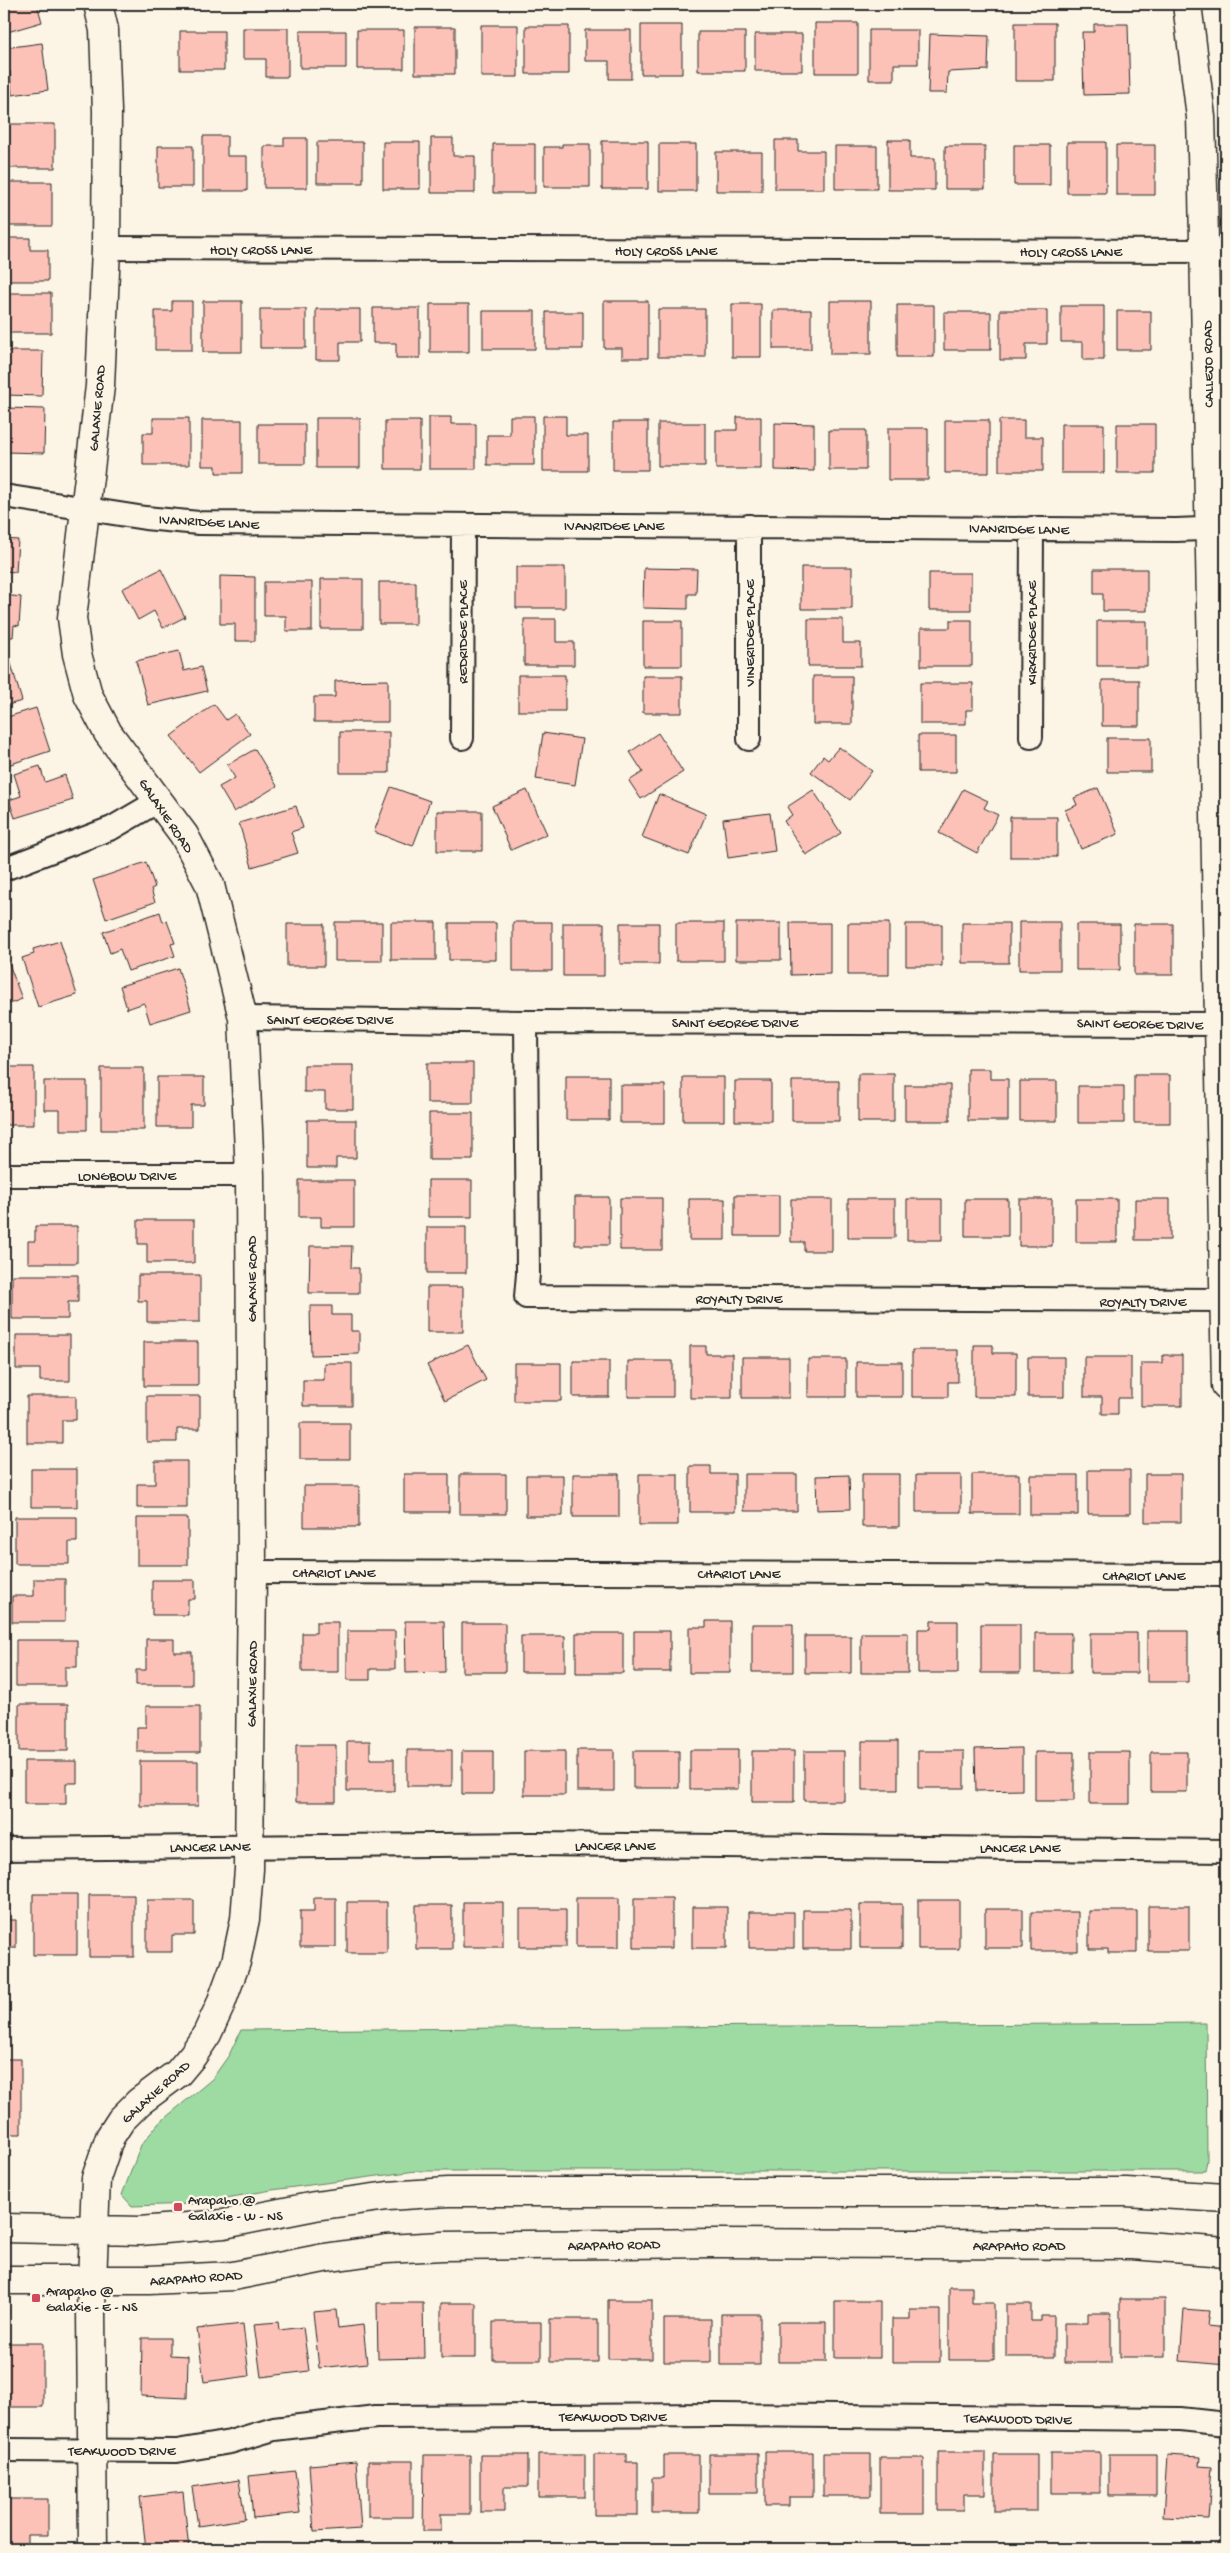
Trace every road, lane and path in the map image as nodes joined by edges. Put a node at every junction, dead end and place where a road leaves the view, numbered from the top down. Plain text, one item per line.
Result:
1 (1188, 4) edge
2 (104, 5) edge
3 (106, 248) junction
4 (1216, 251) edge
5 (4, 496) edge
6 (84, 508) junction
7 (463, 525) junction
8 (748, 526) junction
9 (1032, 528) junction
10 (1219, 529) edge
11 (1031, 737) dead end
12 (462, 738) dead end
13 (748, 739) dead end
14 (160, 800) junction
15 (4, 869) edge
16 (243, 1018) junction
17 (526, 1022) junction
18 (1224, 1024) edge
19 (4, 1175) edge
20 (250, 1175) junction
21 (1225, 1300) edge
22 (1226, 1385) edge
23 (252, 1572) junction
24 (1226, 1575) edge
25 (249, 1846) junction
26 (4, 1850) edge
27 (1226, 1851) edge
28 (1226, 2198) edge
29 (4, 2228) edge
30 (94, 2230) junction
31 (1226, 2252) edge
32 (4, 2280) edge
33 (92, 2281) junction
34 (1226, 2424) edge
35 (4, 2450) edge
36 (93, 2450) junction
37 (94, 2549) edge

1 - 4 street, CALLEJO ROAD
2 - 3 street, GALAXIE ROAD
3 - 4 street, HOLY CROSS LANE
3 - 6 street, GALAXIE ROAD
4 - 10 street, CALLEJO ROAD
5 - 6 street, IVANRIDGE LANE
6 - 7 street, IVANRIDGE LANE
6 - 14 street, GALAXIE ROAD
7 - 8 street, IVANRIDGE LANE
7 - 12 street, REDRIDGE PLACE
8 - 9 street, IVANRIDGE LANE
8 - 13 street, VINERIDGE PLACE
9 - 10 street, IVANRIDGE LANE
9 - 11 street, KIRKRIDGE PLACE
10 - 18 street, CALLEJO ROAD
14 - 15 street
14 - 16 street, GALAXIE ROAD
16 - 17 street, SAINT GEORGE DRIVE
16 - 20 street, GALAXIE ROAD
17 - 18 street, SAINT GEORGE DRIVE
17 - 21 street, ROYALTY DRIVE
18 - 21 street, CALLEJO ROAD
19 - 20 street, LONGBOW DRIVE
20 - 23 street, GALAXIE ROAD
21 - 22 street, CALLEJO ROAD
23 - 24 street, CHARIOT LANE
23 - 25 street, GALAXIE ROAD
25 - 26 street, LANCER LANE
25 - 27 street, LANCER LANE
25 - 30 street, GALAXIE ROAD
28 - 30 street
29 - 30 street
30 - 33 street, GALAXIE ROAD
31 - 33 street, ARAPAHO ROAD
32 - 33 street, ARAPAHO ROAD
33 - 36 street, GALAXIE ROAD
34 - 36 street, TEAKWOOD DRIVE
35 - 36 street, TEAKWOOD DRIVE
36 - 37 street, GALAXIE ROAD

